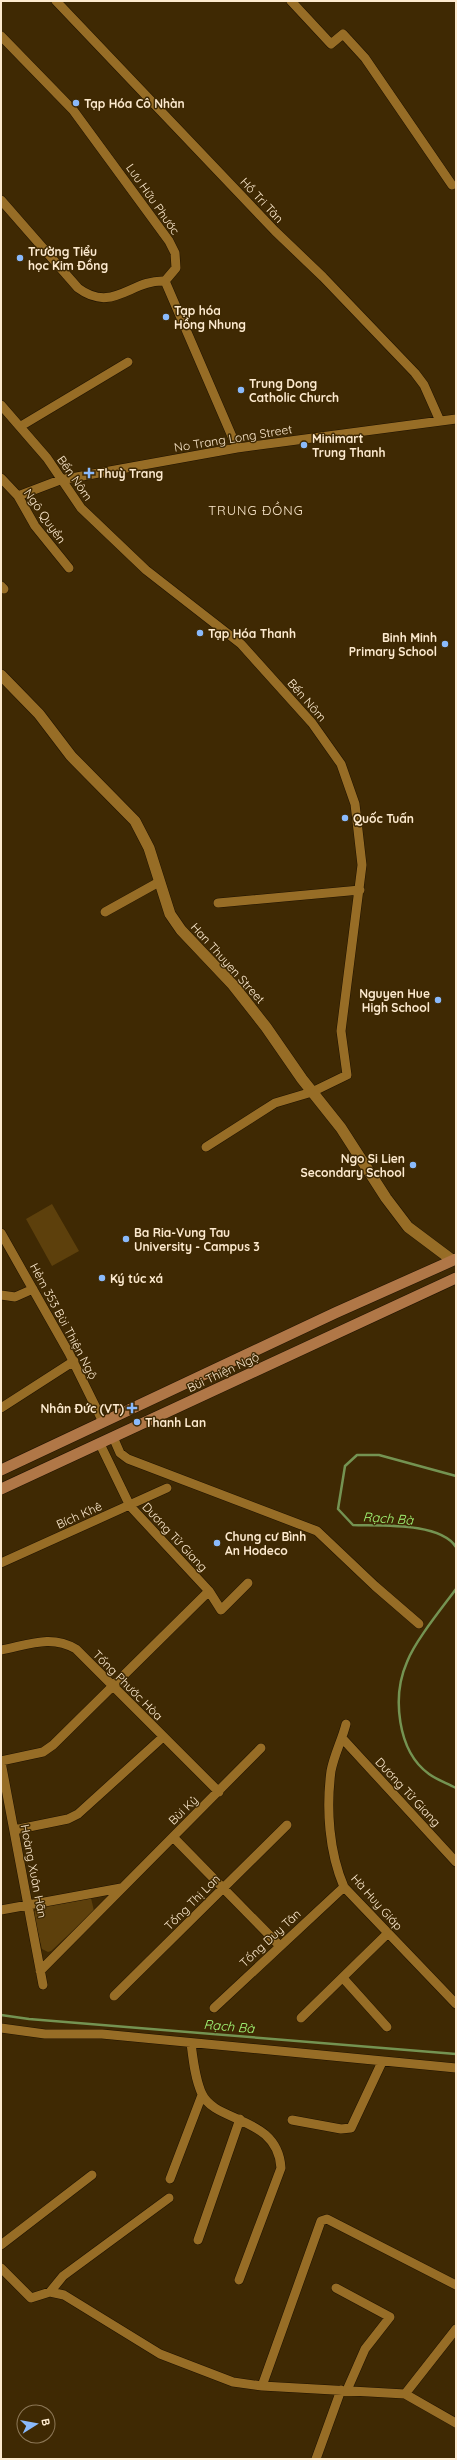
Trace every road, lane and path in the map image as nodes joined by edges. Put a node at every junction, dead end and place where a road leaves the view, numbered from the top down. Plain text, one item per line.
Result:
1 (56, 1) edge
2 (291, 1) edge
3 (1, 36) edge
4 (452, 185) dead end
5 (1, 200) edge
6 (165, 281) junction
7 (128, 362) dead end
8 (1, 405) edge
9 (456, 419) edge
10 (440, 421) junction
11 (21, 426) junction
12 (236, 448) junction
13 (1, 478) edge
14 (60, 480) junction
15 (18, 496) junction
16 (69, 568) dead end
17 (1, 675) edge
18 (159, 882) junction
19 (360, 890) junction
20 (218, 902) dead end
21 (105, 912) dead end
22 (312, 1092) junction
23 (206, 1147) dead end
24 (1, 1233) edge
25 (454, 1260) edge
26 (456, 1278) edge
27 (410, 1279) junction
28 (33, 1289) junction
29 (1, 1295) edge
30 (418, 1296) junction
31 (74, 1361) junction
32 (1, 1408) edge
33 (104, 1422) junction
34 (91, 1429) junction
35 (113, 1437) junction
36 (100, 1444) junction
37 (1, 1470) edge
38 (167, 1488) dead end
39 (1, 1489) edge
40 (130, 1506) junction
41 (1, 1563) edge
42 (248, 1583) dead end
43 (209, 1591) junction
44 (419, 1624) dead end
45 (1, 1650) edge
46 (112, 1687) junction
47 (346, 1724) dead end
48 (163, 1737) junction
49 (342, 1738) junction
50 (261, 1748) dead end
51 (1, 1762) edge
52 (219, 1792) junction
53 (287, 1825) dead end
54 (14, 1830) junction
55 (173, 1837) junction
56 (456, 1862) edge
57 (224, 1887) junction
58 (344, 1887) junction
59 (121, 1888) junction
60 (28, 1904) junction
61 (1, 1910) edge
62 (388, 1933) junction
63 (279, 1945) junction
64 (40, 1971) junction
65 (343, 1978) junction
66 (43, 1985) dead end
67 (114, 1996) dead end
68 (456, 2004) edge
69 (214, 2008) dead end
70 (301, 2018) dead end
71 (387, 2027) dead end
72 (1, 2028) edge
73 (191, 2043) junction
74 (382, 2062) junction
75 (456, 2068) edge
76 (202, 2095) junction
77 (240, 2119) junction
78 (292, 2120) dead end
79 (92, 2175) dead end
80 (170, 2179) dead end
81 (169, 2198) dead end
82 (198, 2240) dead end
83 (1, 2245) edge
84 (1, 2268) edge
85 (239, 2280) dead end
86 (456, 2285) edge
87 (336, 2288) dead end
88 (50, 2292) junction
89 (456, 2329) edge
90 (262, 2386) junction
91 (344, 2390) junction
92 (405, 2394) junction
93 (456, 2423) edge
94 (316, 2459) edge

1 - 10 street, Hồ Tri Tân
2 - 4 street
3 - 6 street, Lưu Hữu Phước
5 - 6 street
6 - 12 street
7 - 11 street
8 - 11 street, Bến Nôm
9 - 10 street, No Trang Long Street
10 - 12 street, No Trang Long Street
11 - 14 street, Bến Nôm
12 - 14 street, No Trang Long Street
13 - 15 street, Ngô Quyền
14 - 15 street, No Trang Long Street
14 - 19 street, Bến Nôm
15 - 16 street, Ngô Quyền
17 - 18 street, Han Thuyen Street
18 - 21 street
18 - 22 street, Han Thuyen Street
19 - 20 street
19 - 22 street, Bến Nôm
22 - 23 street
22 - 25 street, Han Thuyen Street
24 - 28 street, Hẻm 353 Bùi Thiện Ngộ
25 - 27 main road, Bùi Thiện Ngộ
26 - 30 main road, Bùi Thiện Ngộ
27 - 30 main road
27 - 33 main road, Bùi Thiện Ngộ
28 - 29 street
28 - 31 street, Hẻm 353 Bùi Thiện Ngộ
30 - 35 main road, Bùi Thiện Ngộ
31 - 32 street
31 - 33 street, Hẻm 353 Bùi Thiện Ngộ
33 - 34 main road, Bùi Thiện Ngộ
34 - 36 main road
34 - 37 main road, Bùi Thiện Ngộ
35 - 36 main road, Bùi Thiện Ngộ
35 - 44 street
36 - 39 main road, Bùi Thiện Ngộ
36 - 40 street, Dương Tử Giang
38 - 40 street, Bích Khê
40 - 41 street, Bích Khê
40 - 43 street, Dương Tử Giang
42 - 43 street, Dương Tử Giang
43 - 46 street
45 - 46 street, Tống Phước Hòa
46 - 48 street, Tống Phước Hòa
46 - 51 street
47 - 49 street, Hà Huy Giáp
48 - 52 street, Tống Phước Hòa
48 - 54 street
49 - 56 street, Dương Tử Giang
49 - 58 street, Hà Huy Giáp
50 - 52 street, Bùi Kỷ
51 - 54 street, Hoàng Xuân Hãn
52 - 55 street, Bùi Kỷ
53 - 57 street, Tống Thị Lan
54 - 60 street, Hoàng Xuân Hãn
55 - 57 street
55 - 59 street, Bùi Kỷ
57 - 63 street
57 - 67 street, Tống Thị Lan
58 - 62 street, Hà Huy Giáp
58 - 63 street, Tống Duy Tân
59 - 60 street
59 - 64 street, Bùi Kỷ
60 - 61 street
60 - 64 street, Hoàng Xuân Hãn
62 - 65 street
62 - 68 street, Hà Huy Giáp
63 - 69 street, Tống Duy Tân
64 - 66 street, Hoàng Xuân Hãn
65 - 70 street
65 - 71 street
72 - 73 street
73 - 74 street
73 - 76 street
74 - 75 street
74 - 78 street
76 - 77 street
76 - 80 street
77 - 82 street
77 - 85 street
79 - 83 street
81 - 88 street
84 - 88 street
86 - 90 street
87 - 91 street
88 - 90 street
89 - 92 street
90 - 91 street
91 - 92 street
91 - 94 street
92 - 93 street

